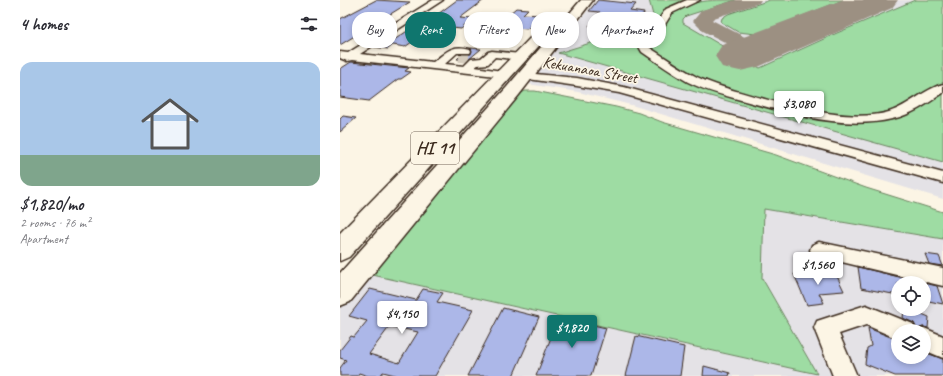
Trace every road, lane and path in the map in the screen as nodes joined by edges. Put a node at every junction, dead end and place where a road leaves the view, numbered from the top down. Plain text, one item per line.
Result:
1 (439, 0) edge
2 (573, 0) edge
3 (587, 0) edge
4 (696, 0) edge
5 (345, 55) edge
6 (467, 57) junction
7 (521, 58) junction
8 (340, 63) edge
9 (505, 74) junction
10 (525, 76) junction
11 (943, 88) edge
12 (943, 178) edge
13 (340, 250) edge
14 (819, 250) dead end
15 (943, 277) edge
16 (340, 293) edge
17 (891, 325) edge
18 (931, 342) edge
19 (943, 347) edge
20 (845, 376) edge

1 - 5 street
2 - 7 highway, HI 11
3 - 10 highway, HI 11
4 - 11 street
5 - 6 street
5 - 8 street
6 - 7 street
6 - 9 street
7 - 9 highway, HI 11
9 - 10 highway
9 - 13 highway, HI 11
10 - 12 street, Kekuanaoa Street
10 - 16 highway, HI 11
14 - 15 street
17 - 20 street
18 - 19 street

